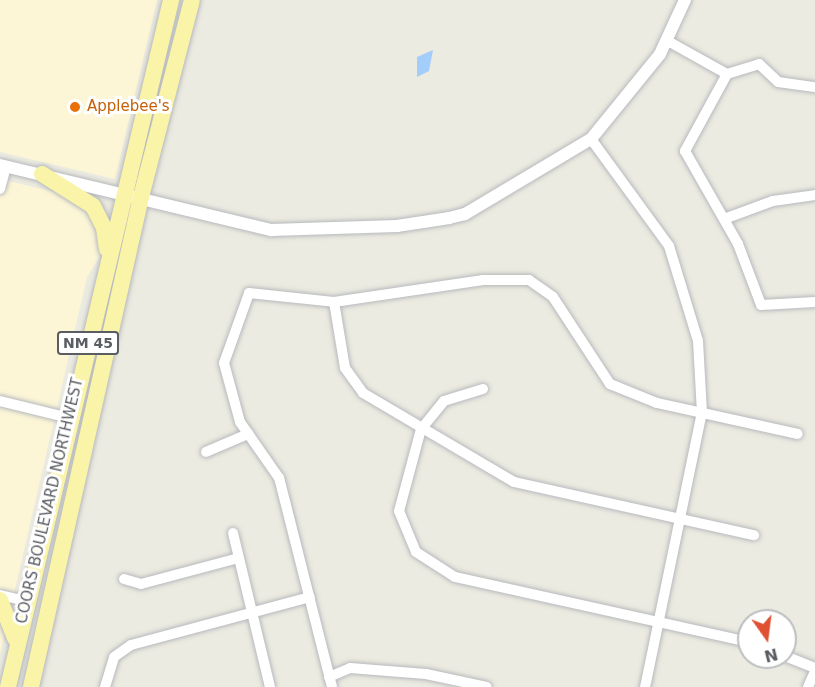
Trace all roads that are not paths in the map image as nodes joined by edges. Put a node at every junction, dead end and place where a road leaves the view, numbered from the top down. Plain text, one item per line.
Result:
1 (171, 0) edge
2 (192, 0) edge
3 (685, 0) edge
4 (666, 40) junction
5 (727, 74) junction
6 (815, 87) edge
7 (591, 140) junction
8 (3, 165) edge
9 (42, 174) junction
10 (0, 189) edge
11 (124, 192) junction
12 (815, 195) edge
13 (141, 197) junction
14 (724, 219) junction
15 (108, 260) junction
16 (334, 302) junction
17 (815, 302) edge
18 (483, 389) dead end
19 (0, 401) edge
20 (702, 412) junction
21 (69, 418) junction
22 (421, 429) junction
23 (248, 434) junction
24 (798, 434) dead end
25 (206, 452) dead end
26 (683, 521) junction
27 (233, 533) dead end
28 (754, 536) dead end
29 (239, 558) junction
30 (124, 579) dead end
31 (0, 595) edge
32 (310, 597) junction
33 (0, 600) edge
34 (26, 602) junction
35 (253, 612) junction
36 (657, 624) junction
37 (737, 640) edge
38 (16, 646) junction
39 (797, 662) edge
40 (815, 670) edge
41 (331, 682) edge
42 (8, 687) edge
43 (23, 687) edge
44 (31, 687) edge
45 (105, 687) edge
46 (270, 687) edge
47 (487, 687) edge
48 (645, 687) edge
49 (808, 687) edge

1 - 11 main road, COORS BOULEVARD NORTHWEST / NM 45
2 - 13 main road, COORS BOULEVARD NORTHWEST / NM 45
3 - 4 street
4 - 5 street
4 - 7 street
5 - 6 street
5 - 14 street
7 - 13 street
7 - 20 street
8 - 9 street
8 - 10 street
9 - 11 street
9 - 15 main road
11 - 13 street
11 - 15 main road, COORS BOULEVARD NORTHWEST / NM 45
12 - 14 street
13 - 44 main road, COORS BOULEVARD NORTHWEST / NM 45
14 - 17 street
15 - 21 main road, COORS BOULEVARD NORTHWEST / NM 45
16 - 20 street
16 - 22 street
16 - 23 street
18 - 22 street
19 - 21 street
20 - 24 street
20 - 26 street
21 - 34 main road, COORS BOULEVARD NORTHWEST / NM 45
22 - 26 street
22 - 36 street
23 - 25 street
23 - 32 street
26 - 28 street
26 - 36 street
27 - 29 street
29 - 30 street
29 - 35 street
31 - 34 street
32 - 35 street
32 - 41 street
33 - 38 main road
34 - 38 main road, COORS BOULEVARD NORTHWEST / NM 45
34 - 43 main road
35 - 45 street
35 - 46 street
36 - 37 street
36 - 48 street
38 - 42 main road, COORS BOULEVARD NORTHWEST / NM 45
39 - 40 street
40 - 49 street
41 - 47 street

